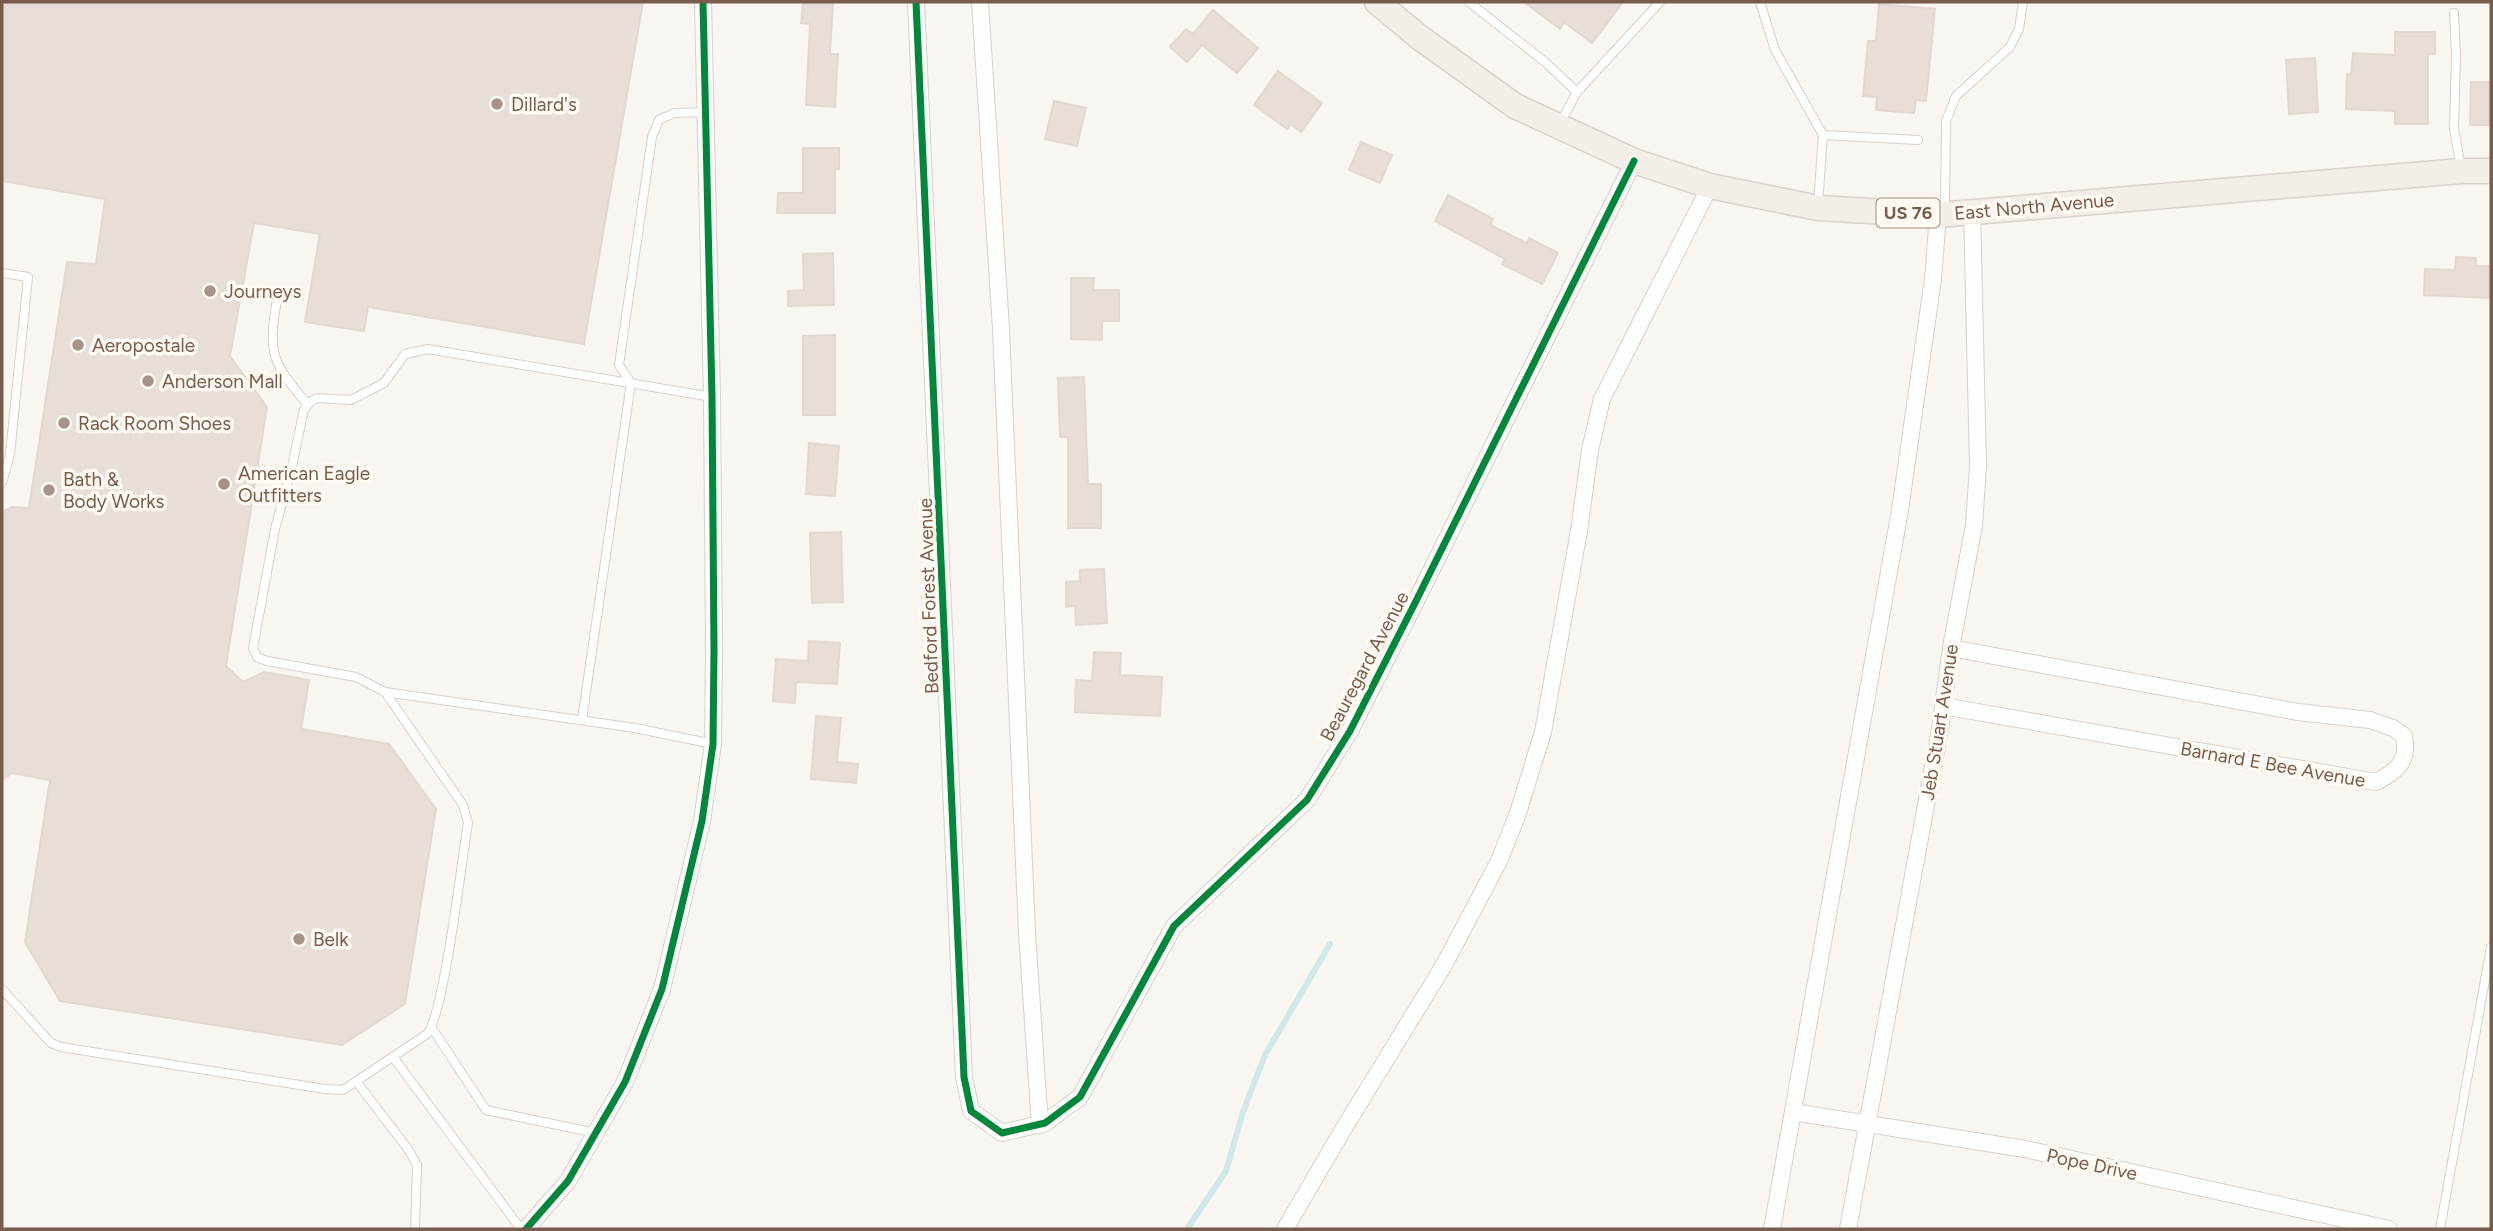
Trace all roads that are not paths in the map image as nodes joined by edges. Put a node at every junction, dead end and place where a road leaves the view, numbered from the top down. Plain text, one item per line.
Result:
1 (703, 2) edge
2 (916, 2) edge
3 (981, 2) edge
4 (1377, 2) edge
5 (1469, 2) edge
6 (1660, 2) edge
7 (1760, 2) edge
8 (2023, 2) edge
9 (2454, 13) dead end
10 (1577, 92) junction
11 (706, 112) junction
12 (1559, 126) junction
13 (1823, 135) junction
14 (1918, 140) dead end
15 (1634, 161) junction
16 (2462, 171) junction
17 (2491, 171) edge
18 (1710, 187) junction
19 (1818, 208) junction
20 (1972, 210) junction
21 (1941, 214) junction
22 (2, 273) edge
23 (277, 300) dead end
24 (631, 383) junction
25 (712, 397) junction
26 (308, 405) junction
27 (4, 469) edge
28 (2, 483) edge
29 (1951, 649) junction
30 (385, 692) junction
31 (1943, 706) junction
32 (582, 720) junction
33 (713, 744) junction
34 (2491, 947) edge
35 (2, 989) edge
36 (432, 1028) junction
37 (393, 1057) junction
38 (356, 1082) junction
39 (1793, 1112) junction
40 (1040, 1125) junction
41 (1866, 1125) junction
42 (596, 1133) junction
43 (415, 1229) edge
44 (521, 1229) edge
45 (526, 1229) edge
46 (1285, 1229) edge
47 (1772, 1229) edge
48 (1848, 1229) edge
49 (2389, 1229) edge
50 (2440, 1229) edge

1 - 11 street
2 - 40 street, Bedford Forest Avenue
3 - 40 street
4 - 12 main road, East North Avenue / US 76
5 - 10 lane
6 - 10 lane
7 - 13 lane
8 - 21 lane
9 - 16 lane
10 - 12 lane
11 - 24 lane
11 - 25 street
12 - 15 main road, East North Avenue / US 76
13 - 14 lane
13 - 19 lane
15 - 18 main road, East North Avenue / US 76
15 - 40 street, Beauregard Avenue
16 - 17 main road, East North Avenue / US 76
16 - 20 main road, East North Avenue / US 76
18 - 19 main road, East North Avenue / US 76
18 - 46 street
19 - 21 main road, East North Avenue / US 76
20 - 21 main road, East North Avenue / US 76
20 - 29 street, Jeb Stuart Avenue
21 - 39 street
22 - 27 lane
23 - 26 lane
24 - 25 lane
24 - 26 lane
24 - 32 lane
25 - 33 street
26 - 30 lane
27 - 28 lane
29 - 31 street, Jeb Stuart Avenue
29 - 31 street, Barnard E Bee Avenue
30 - 32 lane
30 - 36 lane
31 - 41 street, Jeb Stuart Avenue
32 - 33 lane
33 - 42 street
34 - 50 lane
35 - 38 lane
36 - 37 lane
36 - 42 lane
37 - 38 lane
37 - 44 lane
38 - 43 lane
39 - 41 street, Pope Drive
39 - 47 street
41 - 48 street, Jeb Stuart Avenue
41 - 49 street, Pope Drive
42 - 45 street

